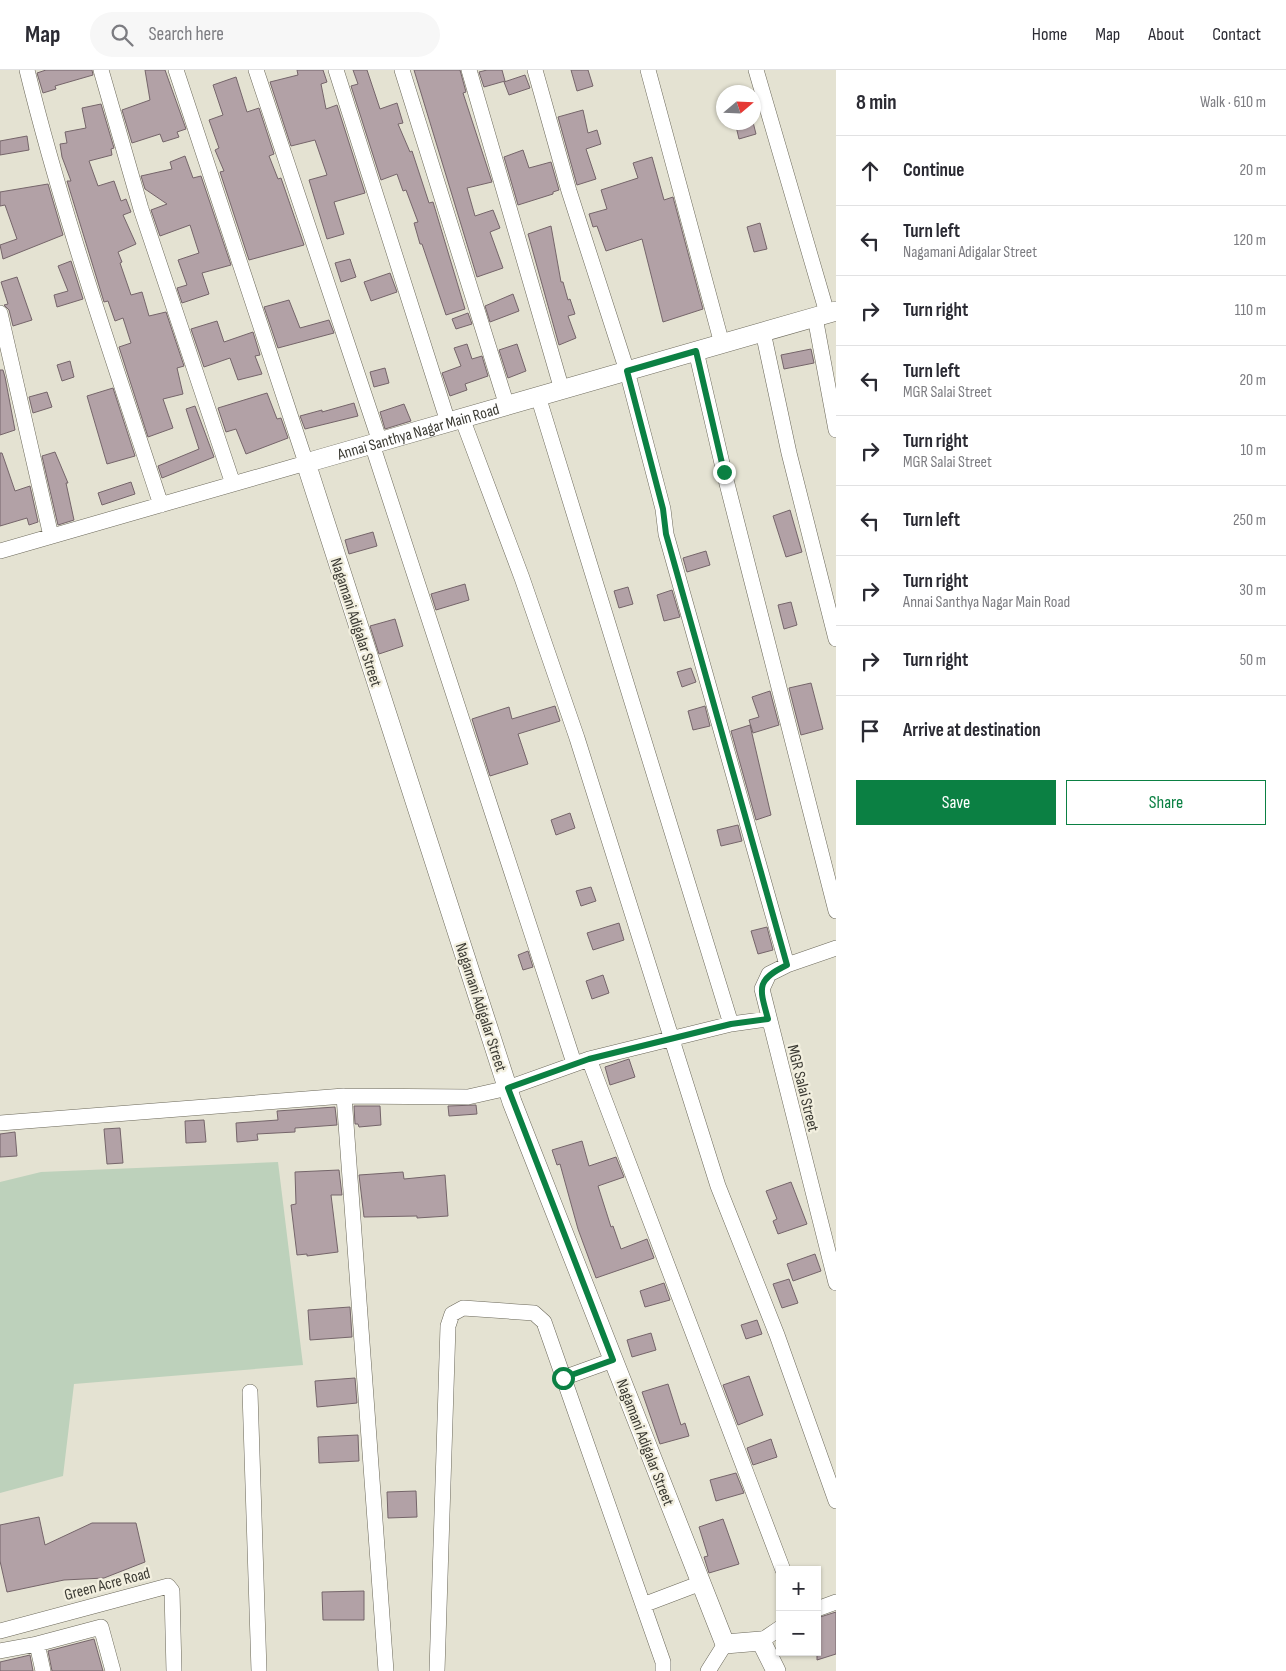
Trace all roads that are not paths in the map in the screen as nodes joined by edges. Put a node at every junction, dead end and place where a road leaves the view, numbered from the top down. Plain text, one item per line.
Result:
1 (27, 70) edge
2 (101, 70) edge
3 (176, 70) edge
4 (256, 70) edge
5 (336, 70) edge
6 (402, 70) edge
7 (469, 70) edge
8 (535, 70) edge
9 (648, 70) edge
10 (756, 70) edge
11 (0, 313) edge
12 (826, 314) edge
13 (763, 332) junction
14 (722, 344) junction
15 (696, 351) junction
16 (627, 371) junction
17 (562, 390) junction
18 (538, 396) junction
19 (506, 406) junction
20 (455, 420) junction
21 (836, 430) edge
22 (376, 443) junction
23 (306, 463) junction
24 (234, 484) junction
25 (161, 505) junction
26 (51, 536) junction
27 (0, 551) edge
28 (836, 638) edge
29 (836, 911) edge
30 (836, 948) edge
31 (787, 965) junction
32 (768, 1019) junction
33 (731, 1024) junction
34 (673, 1040) junction
35 (589, 1059) junction
36 (574, 1063) junction
37 (508, 1088) junction
38 (344, 1096) junction
39 (0, 1123) edge
40 (836, 1282) edge
41 (613, 1360) junction
42 (563, 1378) junction
43 (250, 1392) dead end
44 (836, 1501) edge
45 (780, 1566) edge
46 (701, 1583) junction
47 (836, 1602) edge
48 (643, 1605) junction
49 (821, 1608) edge
50 (0, 1630) edge
51 (776, 1631) edge
52 (761, 1641) junction
53 (37, 1644) junction
54 (725, 1644) junction
55 (0, 1651) edge
56 (43, 1671) edge
57 (113, 1671) edge
58 (174, 1671) edge
59 (260, 1671) edge
60 (386, 1671) edge
61 (437, 1671) edge
62 (663, 1671) edge
63 (708, 1671) edge
64 (776, 1671) edge

1 - 25 street
2 - 24 street
3 - 23 street
4 - 22 street
5 - 20 street
6 - 19 street
7 - 17 street
8 - 16 street
9 - 14 street
10 - 12 street
11 - 26 street
12 - 13 street, Annai Santhya Nagar Main Road
12 - 21 street
13 - 14 street, Annai Santhya Nagar Main Road
13 - 28 street
14 - 15 street, Annai Santhya Nagar Main Road
15 - 16 street, Annai Santhya Nagar Main Road
15 - 29 street
16 - 17 street, Annai Santhya Nagar Main Road
16 - 31 street
17 - 18 street, Annai Santhya Nagar Main Road
18 - 19 street, Annai Santhya Nagar Main Road
18 - 33 street
19 - 20 street, Annai Santhya Nagar Main Road
20 - 22 street, Annai Santhya Nagar Main Road
20 - 34 street
22 - 23 street, Annai Santhya Nagar Main Road
22 - 36 street
23 - 24 street, Annai Santhya Nagar Main Road
23 - 37 street, Nagamani Adigalar Street
24 - 25 street, Annai Santhya Nagar Main Road
25 - 26 street, Annai Santhya Nagar Main Road
26 - 27 street, Annai Santhya Nagar Main Road
30 - 31 street, MGR Salai Street
31 - 32 street, MGR Salai Street
32 - 33 street
32 - 40 street, MGR Salai Street
33 - 34 street
34 - 35 street
34 - 44 street
35 - 36 street
35 - 45 street
36 - 37 street
37 - 38 street
37 - 41 street, Nagamani Adigalar Street
38 - 39 street
38 - 60 street
41 - 42 street
41 - 46 street, Nagamani Adigalar Street
42 - 48 street
42 - 61 street
43 - 59 street
46 - 48 street
46 - 54 street, Nagamani Adigalar Street
47 - 49 street
48 - 62 street
50 - 58 street, Green Acre Road
51 - 52 street
52 - 54 street
52 - 64 street
53 - 55 street
53 - 56 street
53 - 57 street
54 - 63 street

